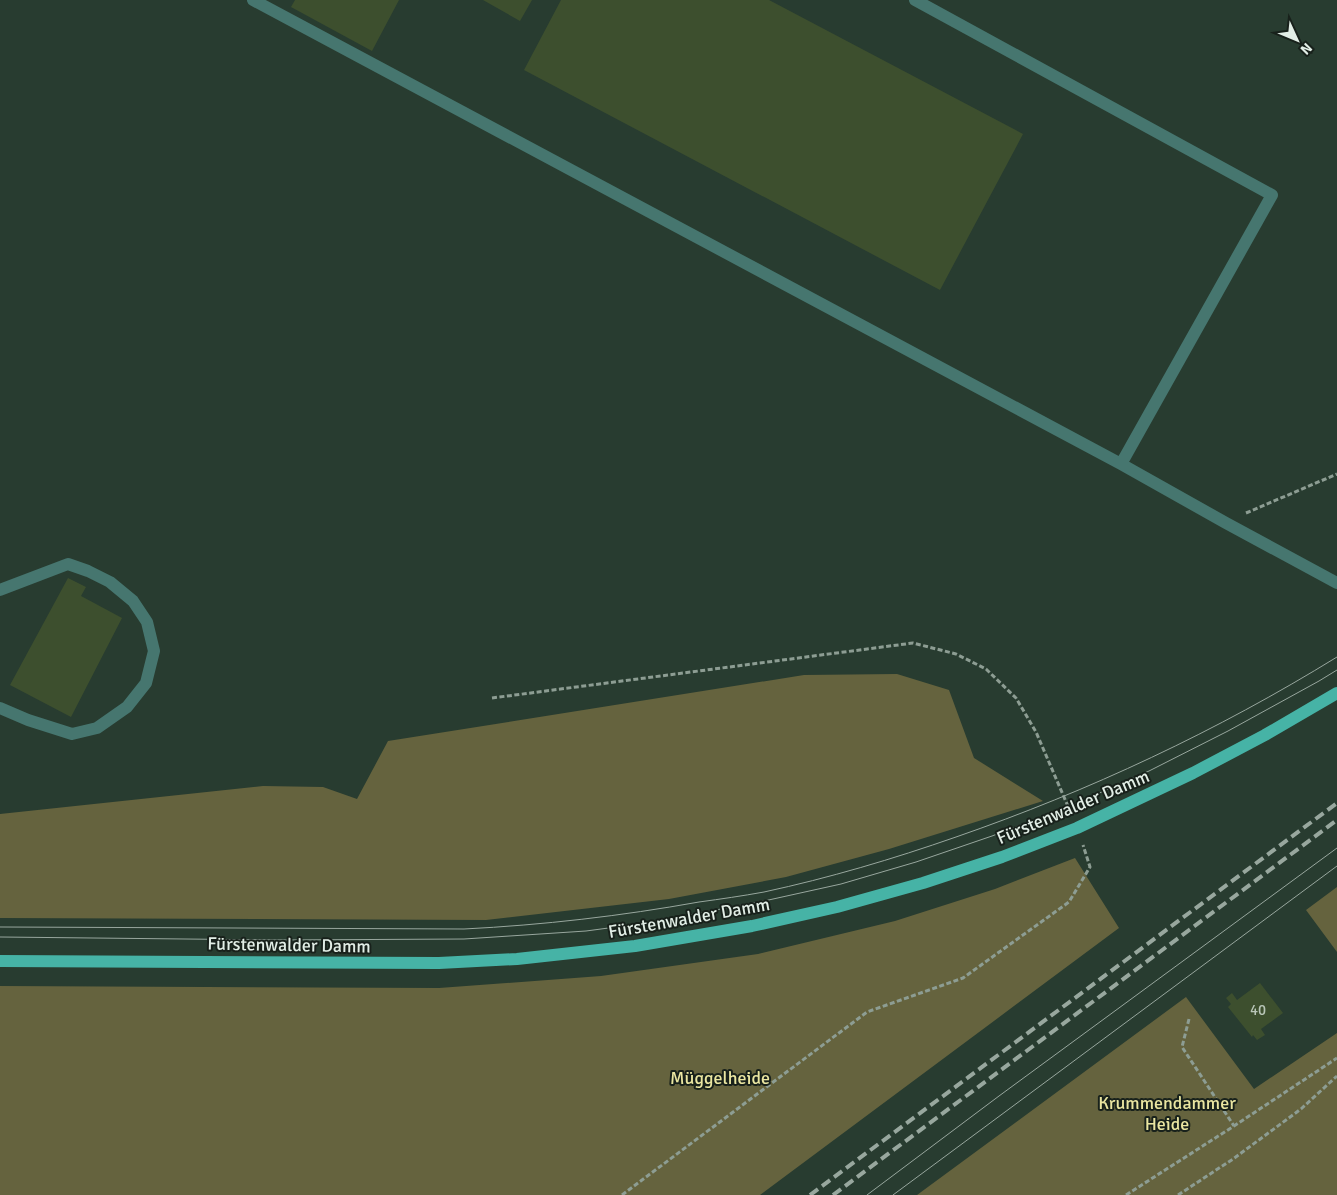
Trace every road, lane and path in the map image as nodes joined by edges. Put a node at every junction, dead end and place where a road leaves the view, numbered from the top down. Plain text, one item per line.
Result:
1 (253, 0) edge
2 (915, 0) edge
3 (1121, 464) junction
4 (1337, 474) edge
5 (1234, 527) junction
6 (1337, 583) edge
7 (0, 590) edge
8 (1337, 693) edge
9 (492, 698) dead end
10 (0, 708) edge
11 (1077, 828) junction
12 (0, 961) edge
13 (1189, 1018) dead end
14 (1337, 1058) edge
15 (1337, 1076) edge
16 (1234, 1126) junction
17 (622, 1195) edge
18 (1126, 1195) edge
19 (1178, 1195) edge

1 - 3 lane
2 - 3 lane
3 - 5 lane
4 - 5 path
5 - 6 lane
7 - 10 lane
8 - 11 main road, Fürstenwalder Damm
9 - 11 path
11 - 12 main road, Fürstenwalder Damm
11 - 17 path
13 - 16 path
14 - 16 path
15 - 19 path
16 - 18 path

